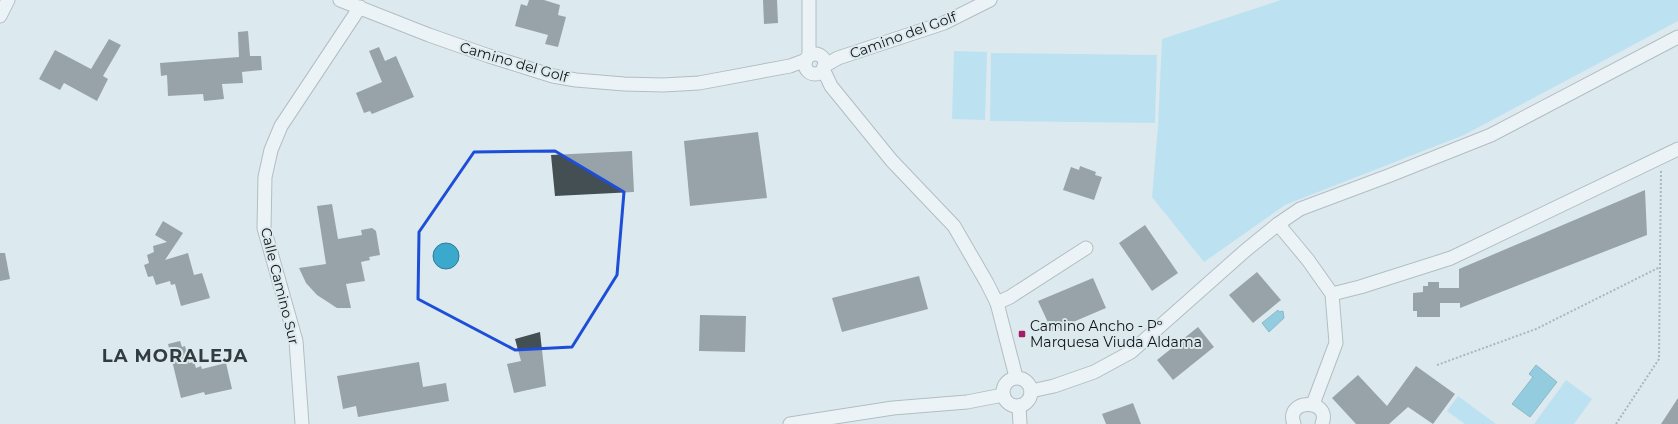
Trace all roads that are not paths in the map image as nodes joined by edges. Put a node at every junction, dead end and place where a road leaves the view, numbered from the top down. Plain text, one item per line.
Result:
1 (8, 0) edge
2 (340, 0) edge
3 (809, 0) edge
4 (990, 0) edge
5 (360, 7) junction
6 (0, 16) edge
7 (1678, 37) edge
8 (815, 63) junction
9 (1678, 149) edge
10 (1278, 224) junction
11 (1086, 248) dead end
12 (1332, 294) junction
13 (997, 303) junction
14 (1016, 377) junction
15 (1031, 391) junction
16 (1003, 396) junction
17 (1314, 404) junction
18 (1019, 406) junction
19 (302, 424) edge
20 (790, 424) edge
21 (1020, 424) edge
22 (1294, 424) edge
23 (1322, 424) edge

1 - 6 street
2 - 5 street, Camino del Golf
3 - 8 street
4 - 8 street, Camino del Golf
5 - 8 street, Camino del Golf
5 - 19 street, Calle Camino Sur
7 - 10 street
8 - 13 street
9 - 12 street
10 - 12 street
10 - 15 street
11 - 13 street
12 - 17 street
13 - 14 street
14 - 15 street
14 - 16 street
15 - 18 street
16 - 18 street
16 - 20 street
17 - 22 street
17 - 23 street
18 - 21 street

